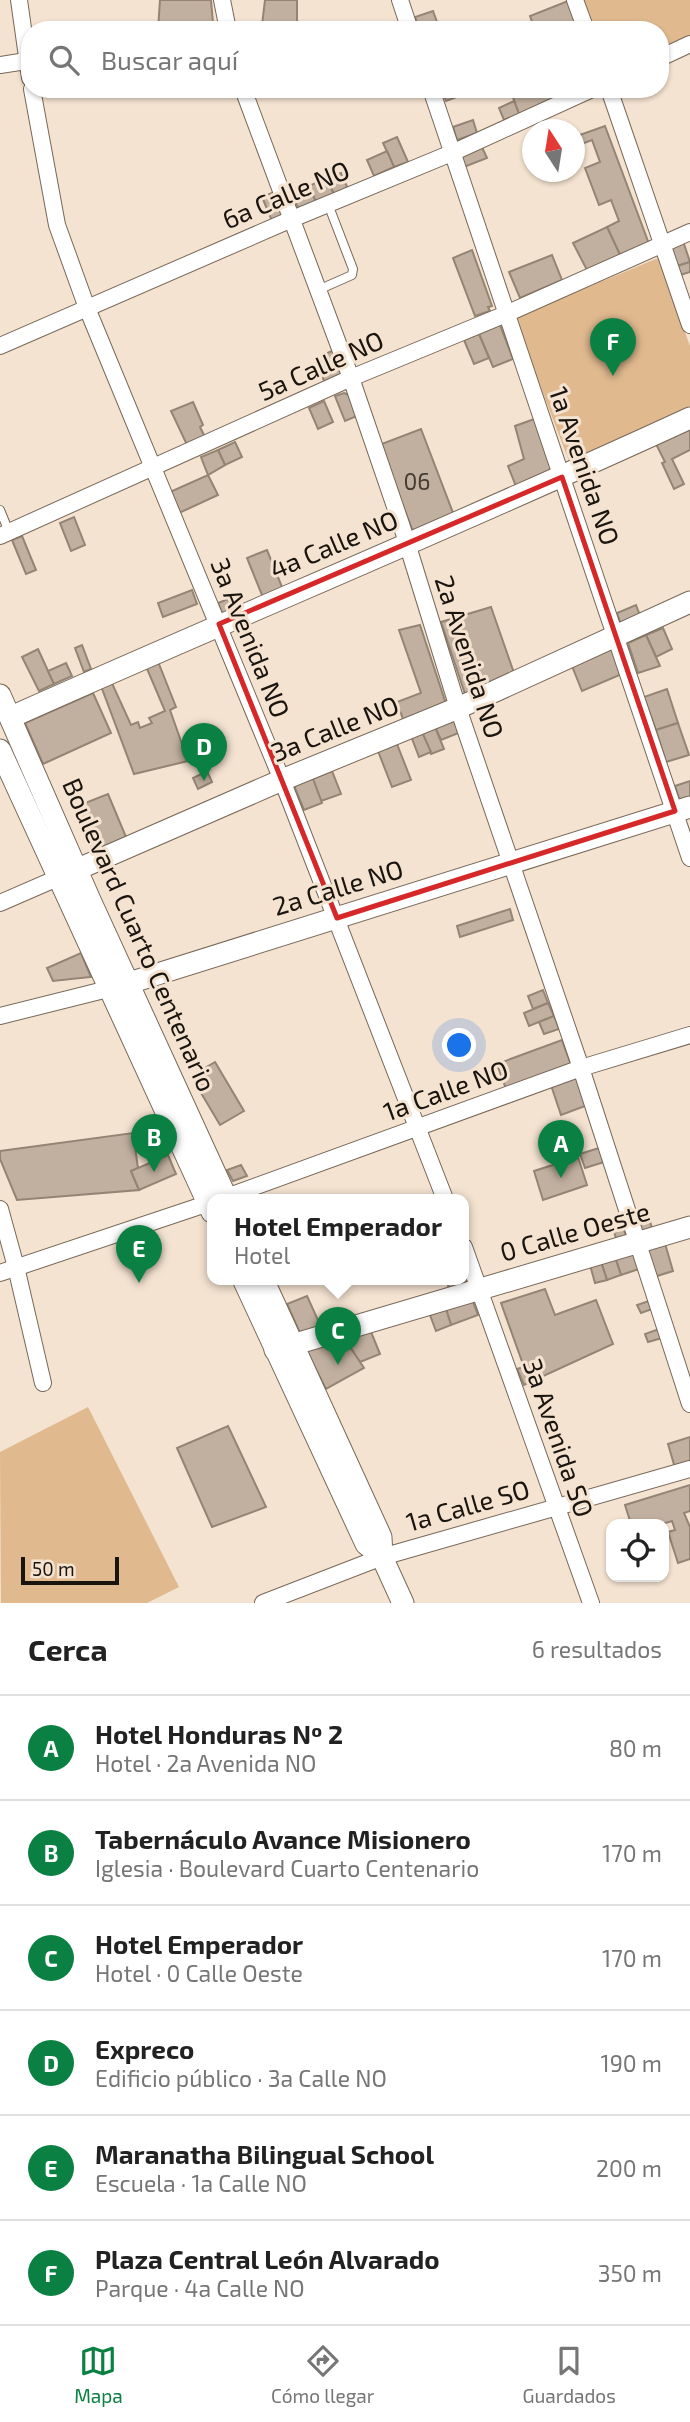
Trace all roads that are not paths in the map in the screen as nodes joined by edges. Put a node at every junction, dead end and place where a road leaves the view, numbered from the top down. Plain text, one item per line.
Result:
1 (19, 0) edge
2 (222, 0) edge
3 (400, 0) edge
4 (575, 0) edge
5 (21, 21) edge
6 (226, 21) edge
7 (407, 21) edge
8 (583, 21) edge
9 (690, 44) edge
10 (669, 54) edge
11 (21, 62) edge
12 (0, 65) edge
13 (34, 98) edge
14 (246, 98) edge
15 (434, 98) edge
16 (572, 98) edge
17 (612, 98) edge
18 (454, 152) junction
19 (328, 204) junction
20 (292, 219) junction
21 (690, 232) edge
22 (663, 244) junction
23 (318, 290) junction
24 (87, 308) junction
25 (506, 314) junction
26 (690, 325) edge
27 (0, 346) edge
28 (351, 378) junction
29 (690, 418) edge
30 (152, 469) junction
31 (562, 477) junction
32 (0, 510) edge
33 (5, 534) edge
34 (408, 544) junction
35 (690, 603) edge
36 (219, 624) junction
37 (615, 636) junction
38 (0, 695) edge
39 (458, 708) junction
40 (5, 719) edge
41 (0, 750) edge
42 (282, 780) junction
43 (682, 809) edge
44 (690, 858) edge
45 (512, 863) junction
46 (78, 869) junction
47 (57, 877) junction
48 (0, 903) edge
49 (337, 918) junction
50 (119, 986) junction
51 (0, 1016) edge
52 (690, 1035) edge
53 (581, 1068) junction
54 (418, 1128) junction
55 (214, 1194) edge
56 (240, 1194) edge
57 (443, 1194) edge
58 (207, 1206) edge
59 (0, 1209) edge
60 (690, 1227) edge
61 (3, 1229) edge
62 (637, 1243) junction
63 (469, 1260) edge
64 (16, 1267) junction
65 (0, 1273) edge
66 (247, 1285) edge
67 (265, 1285) edge
68 (480, 1289) junction
69 (283, 1347) junction
70 (43, 1383) dead end
71 (690, 1404) edge
72 (690, 1469) edge
73 (556, 1506) junction
74 (382, 1557) junction
75 (263, 1603) edge
76 (403, 1603) edge
77 (591, 1603) edge

1 - 5 street
2 - 6 street
3 - 7 street
4 - 8 street
9 - 10 street
11 - 12 street
13 - 24 street, 3a Avenida NO
14 - 20 street, 2a Avenida NO
15 - 18 street, 1a Avenida NO
16 - 18 street, 6a Calle NO
17 - 22 street
18 - 19 street, 6a Calle NO
18 - 25 street, 1a Avenida NO
19 - 20 street, 6a Calle NO
19 - 23 lane
20 - 23 street, 2a Avenida NO
20 - 24 street, 6a Calle NO
21 - 22 street, 5a Calle NO
22 - 25 street, 5a Calle NO
22 - 26 street
23 - 28 street, 2a Avenida NO
24 - 27 street, 6a Calle NO
24 - 30 street, 3a Avenida NO
25 - 28 street, 5a Calle NO
25 - 31 street, 1a Avenida NO
28 - 30 street, 5a Calle NO
28 - 34 street, 2a Avenida NO
29 - 31 street, 4a Calle NO
30 - 33 street, 5a Calle NO
30 - 36 street, 3a Avenida NO
31 - 34 street, 4a Calle NO
31 - 37 street, 1a Avenida NO
32 - 33 lane
34 - 36 street, 4a Calle NO
34 - 39 street, 2a Avenida NO
35 - 37 street, 3a Calle NO
36 - 40 street, 4a Calle NO
36 - 42 street, 3a Avenida NO
37 - 39 street, 3a Calle NO
37 - 43 street, 1a Avenida NO
38 - 40 street, Boulevard Cuarto Centenario
39 - 42 street, 3a Calle NO
39 - 45 street, 2a Avenida NO
40 - 46 street, Boulevard Cuarto Centenario
41 - 47 street, Boulevard Cuarto Centenario
42 - 46 street, 3a Calle NO
42 - 49 street, 3a Avenida NO
43 - 44 street, 1a Avenida NO
43 - 45 street, 2a Calle NO
45 - 49 street, 2a Calle NO
45 - 53 street, 2a Avenida NO
46 - 47 street, 3a Calle NO
46 - 50 street, Boulevard Cuarto Centenario
47 - 48 street, 3a Calle NO
47 - 50 street, Boulevard Cuarto Centenario
49 - 50 street, 2a Calle NO
49 - 54 street, 3a Avenida NO
50 - 51 street, 2a Calle NO
50 - 55 street, Boulevard Cuarto Centenario
52 - 53 street, 1a Calle NO
53 - 54 street, 1a Calle NO
53 - 62 street, 2a Avenida NO
54 - 56 street, 1a Calle NO
54 - 57 street, 3a Avenida NO
58 - 64 street, 1a Calle NO
59 - 61 street
60 - 62 street, 0 Calle Oeste
61 - 64 street
62 - 68 street, 0 Calle Oeste
62 - 71 street, 2a Avenida NO
63 - 68 street
64 - 65 street, 1a Calle NO
64 - 70 street
66 - 69 street
67 - 69 street
68 - 69 street, 0 Calle Oeste
68 - 73 street, 3a Avenida SO
69 - 74 street
72 - 73 street, 1a Calle SO
73 - 74 street, 1a Calle SO
73 - 77 street, 3a Avenida SO
74 - 75 street, 1a Calle SO
74 - 76 street

